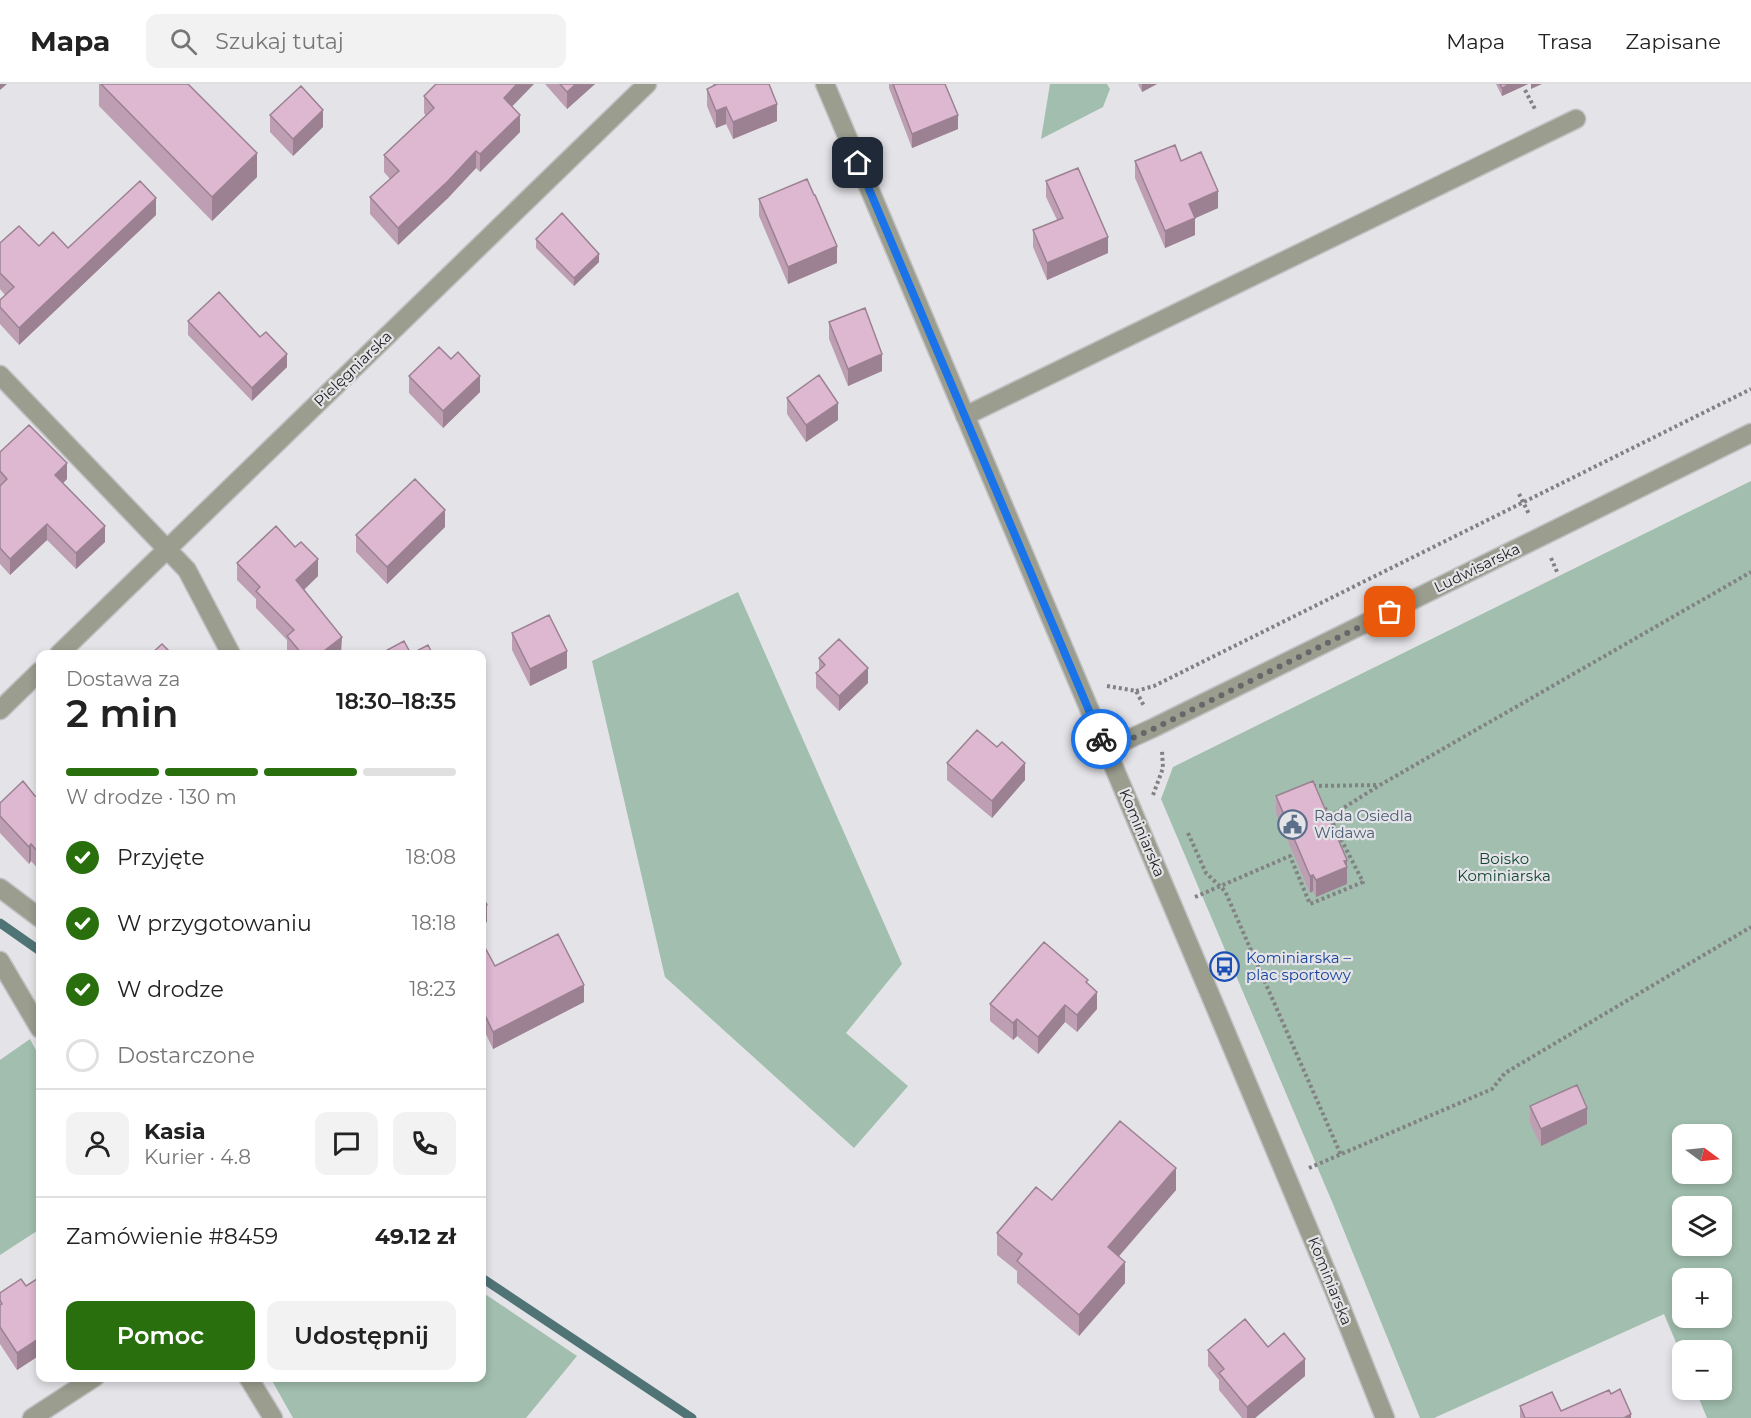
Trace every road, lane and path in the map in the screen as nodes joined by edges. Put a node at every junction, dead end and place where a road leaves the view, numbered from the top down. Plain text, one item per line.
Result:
1 (647, 84) edge
2 (825, 84) edge
3 (1576, 119) dead end
4 (0, 375) edge
5 (1751, 389) edge
6 (965, 416) junction
7 (1751, 433) edge
8 (169, 549) junction
9 (1751, 572) edge
10 (63, 650) edge
11 (229, 650) edge
12 (36, 675) edge
13 (1136, 691) junction
14 (1081, 693) junction
15 (0, 710) edge
16 (1148, 715) dead end
17 (1161, 748) dead end
18 (1105, 750) junction
19 (1310, 778) dead end
20 (1380, 785) junction
21 (1313, 786) junction
22 (1318, 796) edge
23 (1150, 803) dead end
24 (1324, 806) edge
25 (1329, 817) junction
26 (1188, 833) dead end
27 (1220, 886) junction
28 (0, 888) edge
29 (1195, 897) dead end
30 (36, 915) edge
31 (1751, 927) edge
32 (0, 961) edge
33 (36, 1022) edge
34 (1341, 1155) junction
35 (1286, 1177) junction
36 (87, 1382) edge
37 (251, 1382) edge
38 (32, 1418) edge
39 (273, 1418) edge
40 (1385, 1418) edge

1 - 8 street, Pielęgniarska
2 - 6 street, Kominiarska
3 - 6 street
4 - 8 street
5 - 13 path
6 - 14 street, Kominiarska
7 - 18 street, Ludwisarska
8 - 10 street, Pielęgniarska
8 - 11 street
9 - 20 path
12 - 15 street
13 - 14 path
13 - 16 path
14 - 18 street, Kominiarska
17 - 23 path
18 - 35 street, Kominiarska
19 - 21 path
20 - 21 path
20 - 25 path
21 - 22 path
24 - 25 path
25 - 27 path
26 - 27 path
27 - 29 path
27 - 34 path
28 - 30 street
31 - 34 path
32 - 33 street
34 - 35 path
35 - 40 street, Kominiarska
36 - 38 street
37 - 39 street

